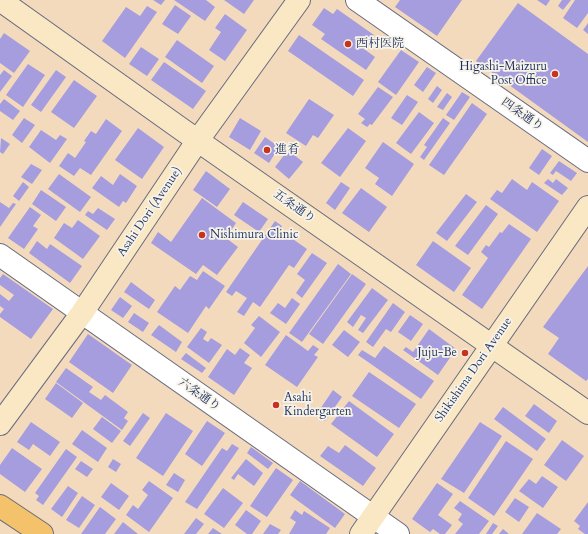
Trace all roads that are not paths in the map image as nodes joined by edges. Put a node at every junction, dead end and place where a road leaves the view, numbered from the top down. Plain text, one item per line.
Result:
1 (0, 0) edge
2 (299, 0) edge
3 (356, 0) edge
4 (198, 140) junction
5 (588, 161) edge
6 (588, 207) edge
7 (0, 255) edge
8 (82, 313) junction
9 (492, 345) junction
10 (588, 413) edge
11 (0, 424) edge
12 (0, 506) edge
13 (367, 525) edge
14 (42, 534) edge
15 (398, 534) edge

1 - 4 street, 五条通り
2 - 4 street, Asahi Dori (Avenue)
3 - 5 street, 四条通り
4 - 8 street, Asahi Dori (Avenue)
4 - 9 street, 五条通り
6 - 9 street, Shikishima Dori Avenue
7 - 8 street, 六条通り
8 - 11 street, Asahi Dori (Avenue)
8 - 13 street, 六条通り
9 - 10 street, 五条通り
9 - 13 street, Shikishima Dori Avenue
12 - 14 main road
13 - 15 street, 六条通り

